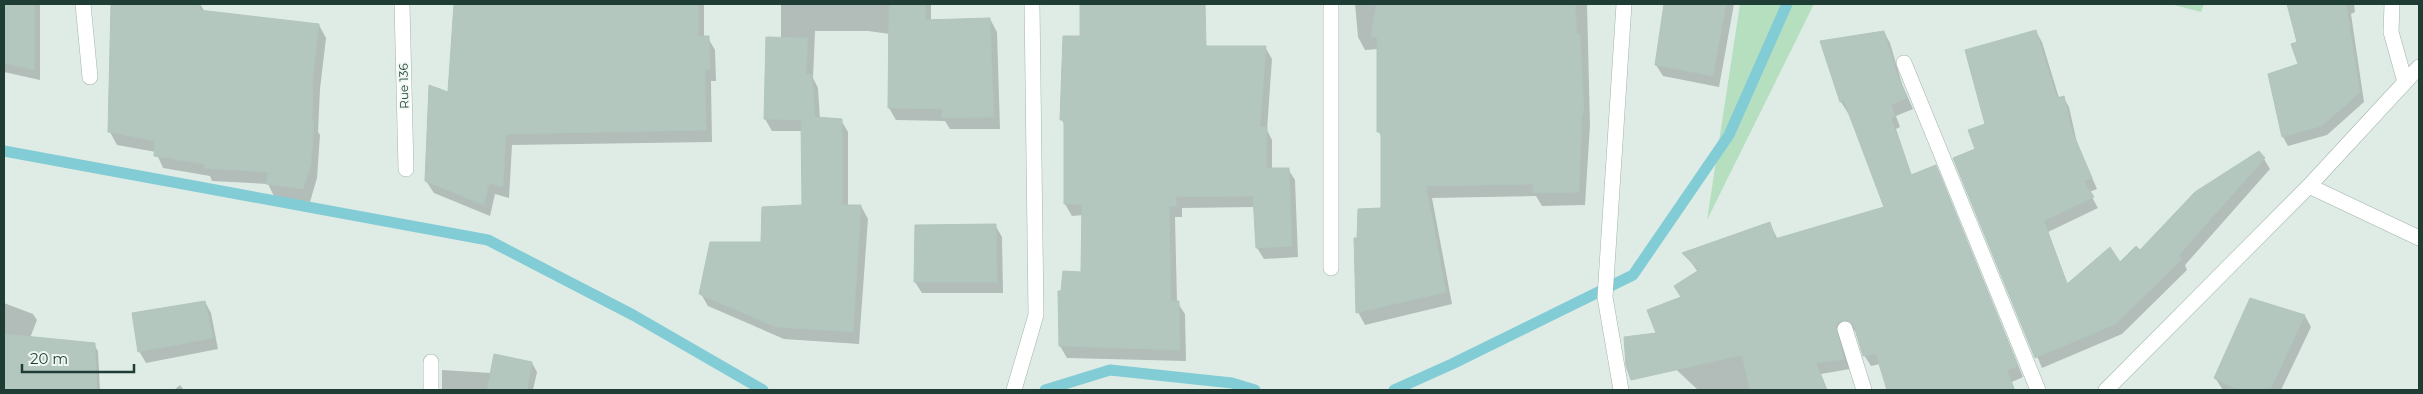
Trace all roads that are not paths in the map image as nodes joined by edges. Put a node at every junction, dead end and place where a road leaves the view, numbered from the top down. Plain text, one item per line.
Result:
1 (83, 4) edge
2 (402, 4) edge
3 (1032, 4) edge
4 (1331, 4) edge
5 (1624, 4) edge
6 (2392, 4) edge
7 (1904, 62) dead end
8 (2419, 67) edge
9 (90, 77) dead end
10 (2405, 82) junction
11 (406, 169) dead end
12 (2309, 186) junction
13 (2419, 238) edge
14 (1331, 268) dead end
15 (1844, 329) dead end
16 (432, 362) dead end
17 (431, 390) edge
18 (1014, 390) edge
19 (1621, 390) edge
20 (1864, 390) edge
21 (2038, 390) edge
22 (2106, 390) edge

1 - 9 street
2 - 11 street, Rue 136
3 - 18 street
4 - 14 street
5 - 19 street
6 - 10 street
7 - 21 street
8 - 10 street
10 - 12 street
12 - 13 street
12 - 22 street
15 - 20 street
16 - 17 street

